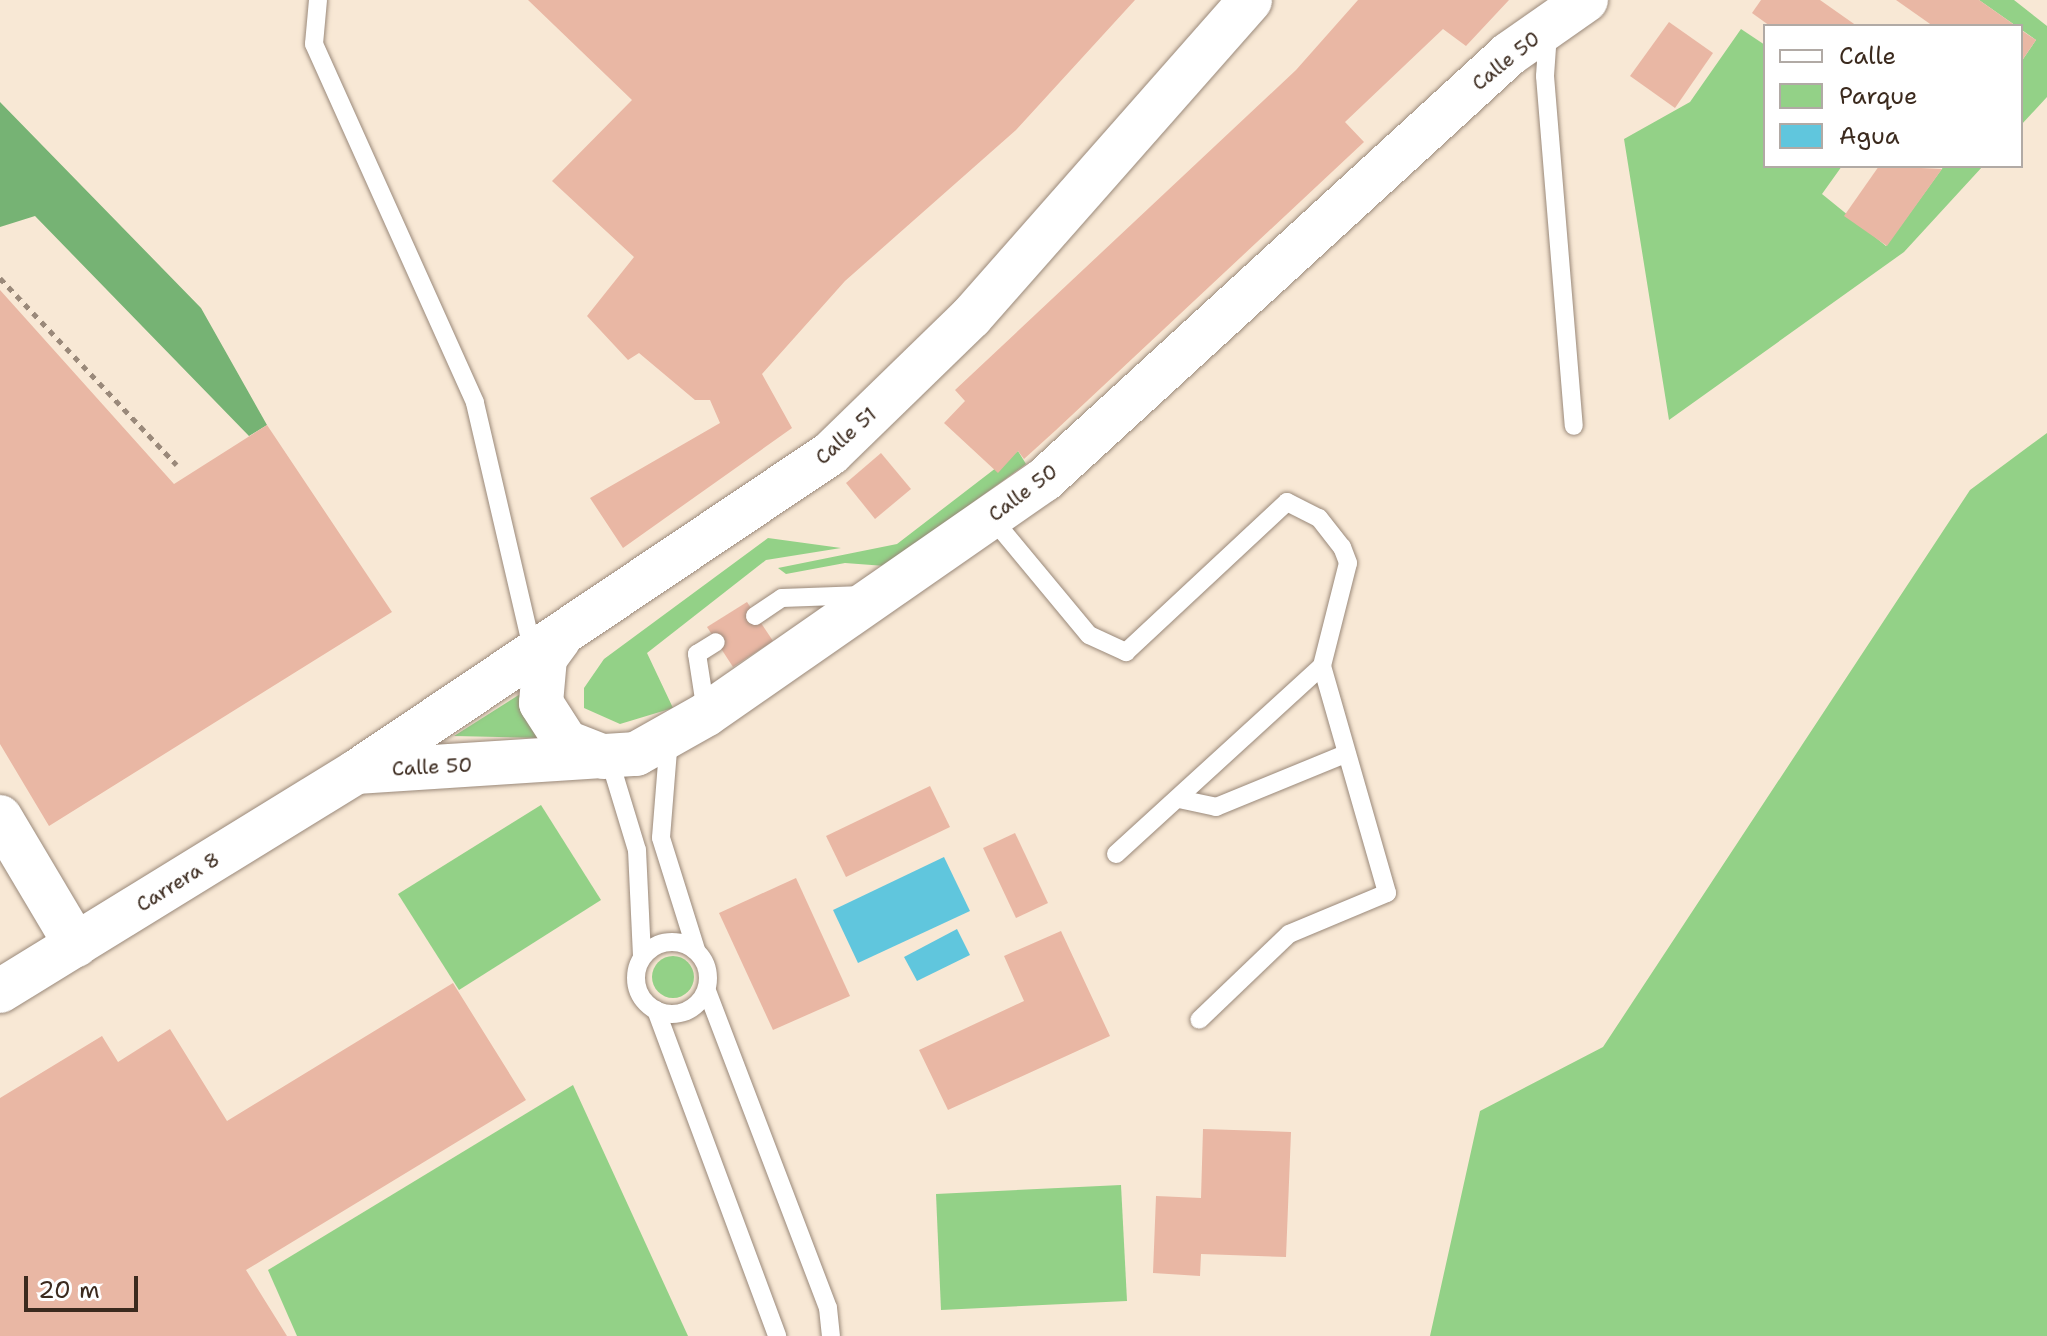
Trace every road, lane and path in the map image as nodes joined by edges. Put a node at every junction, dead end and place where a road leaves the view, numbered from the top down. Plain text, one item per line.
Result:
1 (318, 0) edge
2 (1250, 0) edge
3 (1586, 0) edge
4 (1548, 26) junction
5 (0, 278) edge
6 (1574, 426) dead end
7 (177, 465) dead end
8 (991, 517) junction
9 (880, 594) junction
10 (755, 616) dead end
11 (716, 642) dead end
12 (546, 647) junction
13 (1322, 666) junction
14 (707, 714) junction
15 (669, 737) junction
16 (1345, 754) junction
17 (609, 758) junction
18 (356, 772) junction
19 (1179, 799) junction
20 (0, 817) edge
21 (1116, 854) dead end
22 (76, 945) junction
23 (696, 950) junction
24 (642, 957) junction
25 (0, 991) edge
26 (707, 991) junction
27 (656, 1010) junction
28 (1199, 1020) dead end
29 (777, 1336) edge
30 (831, 1336) edge

1 - 12 lane
2 - 12 main road, Calle 51
3 - 4 main road, Calle 50
4 - 6 lane
4 - 8 main road, Calle 50
5 - 7 path
8 - 9 main road, Calle 50
8 - 13 lane
9 - 10 lane
9 - 14 main road, Calle 50
11 - 14 lane
12 - 17 main road
12 - 18 main road, Calle 51
13 - 16 lane
13 - 19 lane
14 - 15 main road, Calle 50
15 - 17 main road, Calle 50
15 - 23 lane
16 - 19 lane
16 - 28 lane
17 - 18 main road, Calle 50
17 - 24 lane
18 - 22 main road, Carrera 8
19 - 21 lane
20 - 22 main road
22 - 25 main road, Carrera 8
23 - 24 lane
23 - 26 lane
24 - 27 lane
26 - 27 lane
26 - 30 lane
27 - 29 lane

